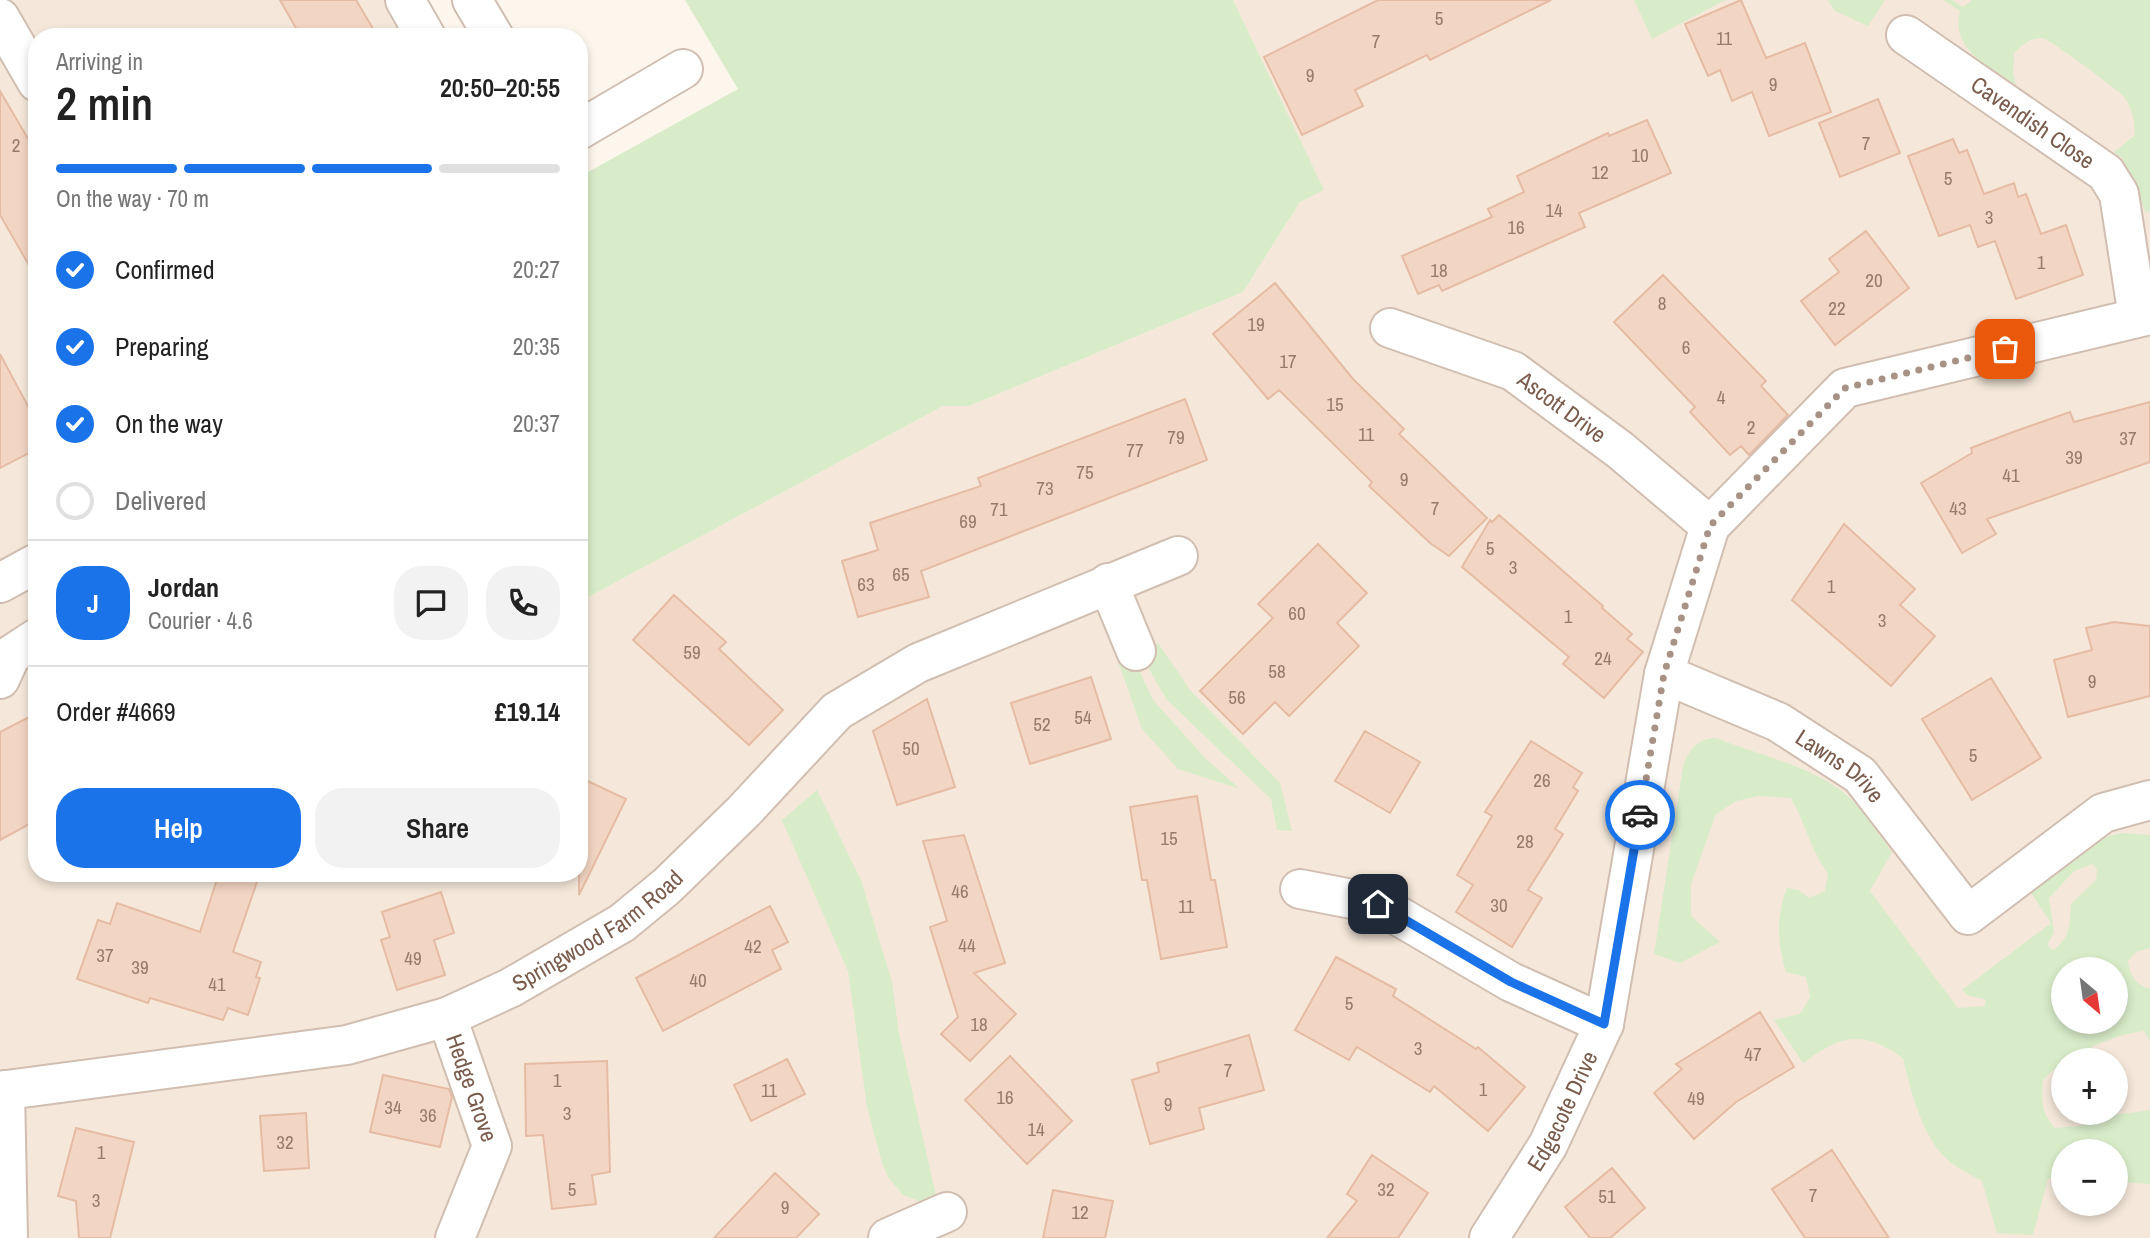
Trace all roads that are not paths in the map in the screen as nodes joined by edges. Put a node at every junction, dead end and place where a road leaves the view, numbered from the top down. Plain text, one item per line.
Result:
1 (405, 0) edge
2 (472, 0) edge
3 (0, 18) edge
4 (421, 28) edge
5 (489, 28) edge
6 (1906, 35) dead end
7 (28, 66) edge
8 (682, 69) dead end
9 (588, 125) edge
10 (2144, 316) edge
11 (1390, 328) dead end
12 (1710, 526) junction
13 (1178, 556) dead end
14 (28, 568) edge
15 (0, 583) edge
16 (1108, 583) junction
17 (28, 644) edge
18 (1136, 651) dead end
19 (1664, 674) junction
20 (0, 679) edge
21 (2150, 800) edge
22 (1300, 889) dead end
23 (447, 1017) junction
24 (1604, 1024) junction
25 (2, 1091) edge
26 (947, 1212) dead end
27 (8, 1238) edge
28 (456, 1238) edge
29 (888, 1238) edge
30 (1489, 1238) edge

1 - 4 street
2 - 5 street
3 - 7 street
6 - 10 street, Cavendish Close
8 - 9 street
10 - 12 street, Edgecote Drive
11 - 12 street, Ascott Drive
12 - 19 street, Edgecote Drive
13 - 16 street, Springwood Farm Road
14 - 15 street
16 - 18 street
16 - 23 street, Springwood Farm Road
17 - 20 street
19 - 21 street, Lawns Drive
19 - 24 street, Edgecote Drive
22 - 24 street
23 - 25 street, Springwood Farm Road
23 - 28 street, Hedge Grove
24 - 30 street, Edgecote Drive
25 - 27 street
26 - 29 street

